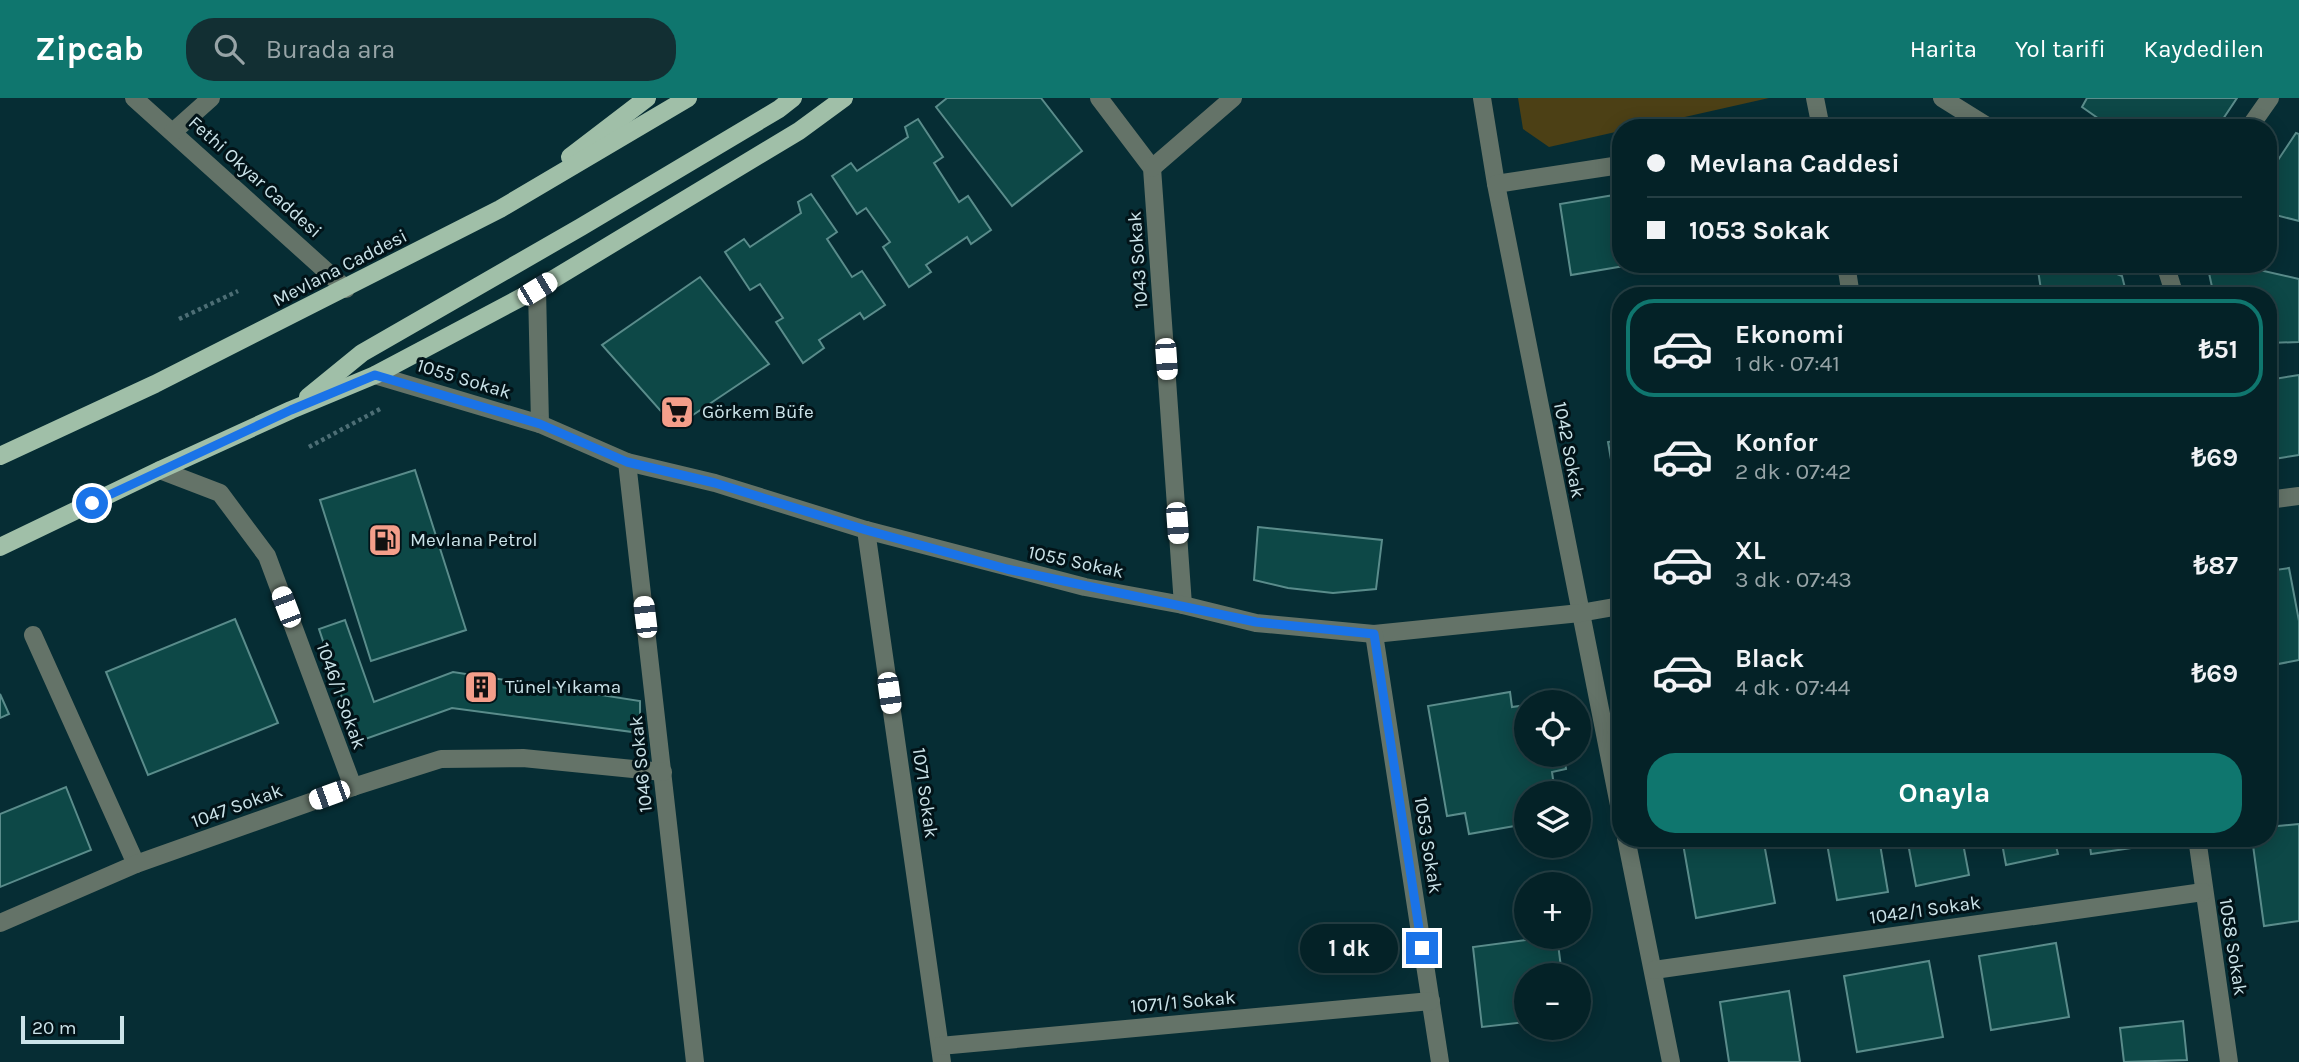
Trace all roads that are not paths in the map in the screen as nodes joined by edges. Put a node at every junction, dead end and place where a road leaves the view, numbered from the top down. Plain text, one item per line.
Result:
1 (134, 98) edge
2 (211, 98) edge
3 (647, 98) edge
4 (688, 98) edge
5 (793, 98) edge
6 (844, 98) edge
7 (1098, 98) edge
8 (1233, 98) edge
9 (1482, 98) edge
10 (1815, 98) edge
11 (1942, 98) edge
12 (2270, 98) edge
13 (1819, 119) edge
14 (1976, 119) edge
15 (2255, 119) edge
16 (173, 132) junction
17 (1612, 166) edge
18 (1152, 167) junction
19 (1496, 184) junction
20 (500, 209) junction
21 (346, 289) junction
22 (537, 289) junction
23 (375, 375) junction
24 (291, 410) junction
25 (540, 424) junction
26 (0, 456) edge
27 (627, 462) junction
28 (160, 470) junction
29 (2299, 496) edge
30 (2277, 499) edge
31 (866, 530) junction
32 (0, 547) edge
33 (1183, 605) junction
34 (1612, 607) edge
35 (1580, 613) junction
36 (1374, 634) junction
37 (33, 635) dead end
38 (1612, 771) edge
39 (663, 772) junction
40 (353, 787) junction
41 (1628, 847) edge
42 (2198, 847) edge
43 (136, 864) junction
44 (2203, 892) junction
45 (0, 923) edge
46 (1654, 970) junction
47 (1430, 1000) junction
48 (941, 1054) edge
49 (695, 1062) edge
50 (1440, 1062) edge
51 (1671, 1062) edge
52 (2229, 1062) edge

1 - 16 street, Fethi Okyar Caddesi
2 - 16 street
3 - 20 main road
4 - 20 main road, Mevlana Caddesi
5 - 24 main road
6 - 22 main road
7 - 18 street
8 - 18 street
9 - 19 street, 1042 Sokak
10 - 13 street
11 - 14 street
12 - 15 street
16 - 21 street, Fethi Okyar Caddesi
17 - 19 street
18 - 33 street, 1043 Sokak
19 - 35 street, 1042 Sokak
20 - 21 main road, Mevlana Caddesi
21 - 26 main road, Mevlana Caddesi
22 - 23 main road
22 - 25 street, 1055 Sokak
23 - 24 main road
23 - 25 street, 1055 Sokak
24 - 28 main road
25 - 27 street, 1055 Sokak
27 - 31 street, 1055 Sokak
27 - 39 street, 1046 Sokak
28 - 32 main road
28 - 40 street, 1046/1 Sokak
29 - 30 street
31 - 33 street, 1055 Sokak
31 - 48 street, 1071 Sokak
33 - 36 street, 1055 Sokak
34 - 35 street, 1055 Sokak
35 - 36 street, 1055 Sokak
35 - 38 street, 1042 Sokak
36 - 47 street, 1053 Sokak
37 - 43 street
39 - 40 street, 1047 Sokak
39 - 49 street, 1046 Sokak
40 - 43 street, 1047 Sokak
41 - 46 street
42 - 44 street, 1058 Sokak
43 - 45 street, 1047 Sokak
44 - 46 street, 1042/1 Sokak
44 - 52 street, 1058 Sokak
46 - 51 street
47 - 48 street, 1071/1 Sokak
47 - 50 street, 1053 Sokak

